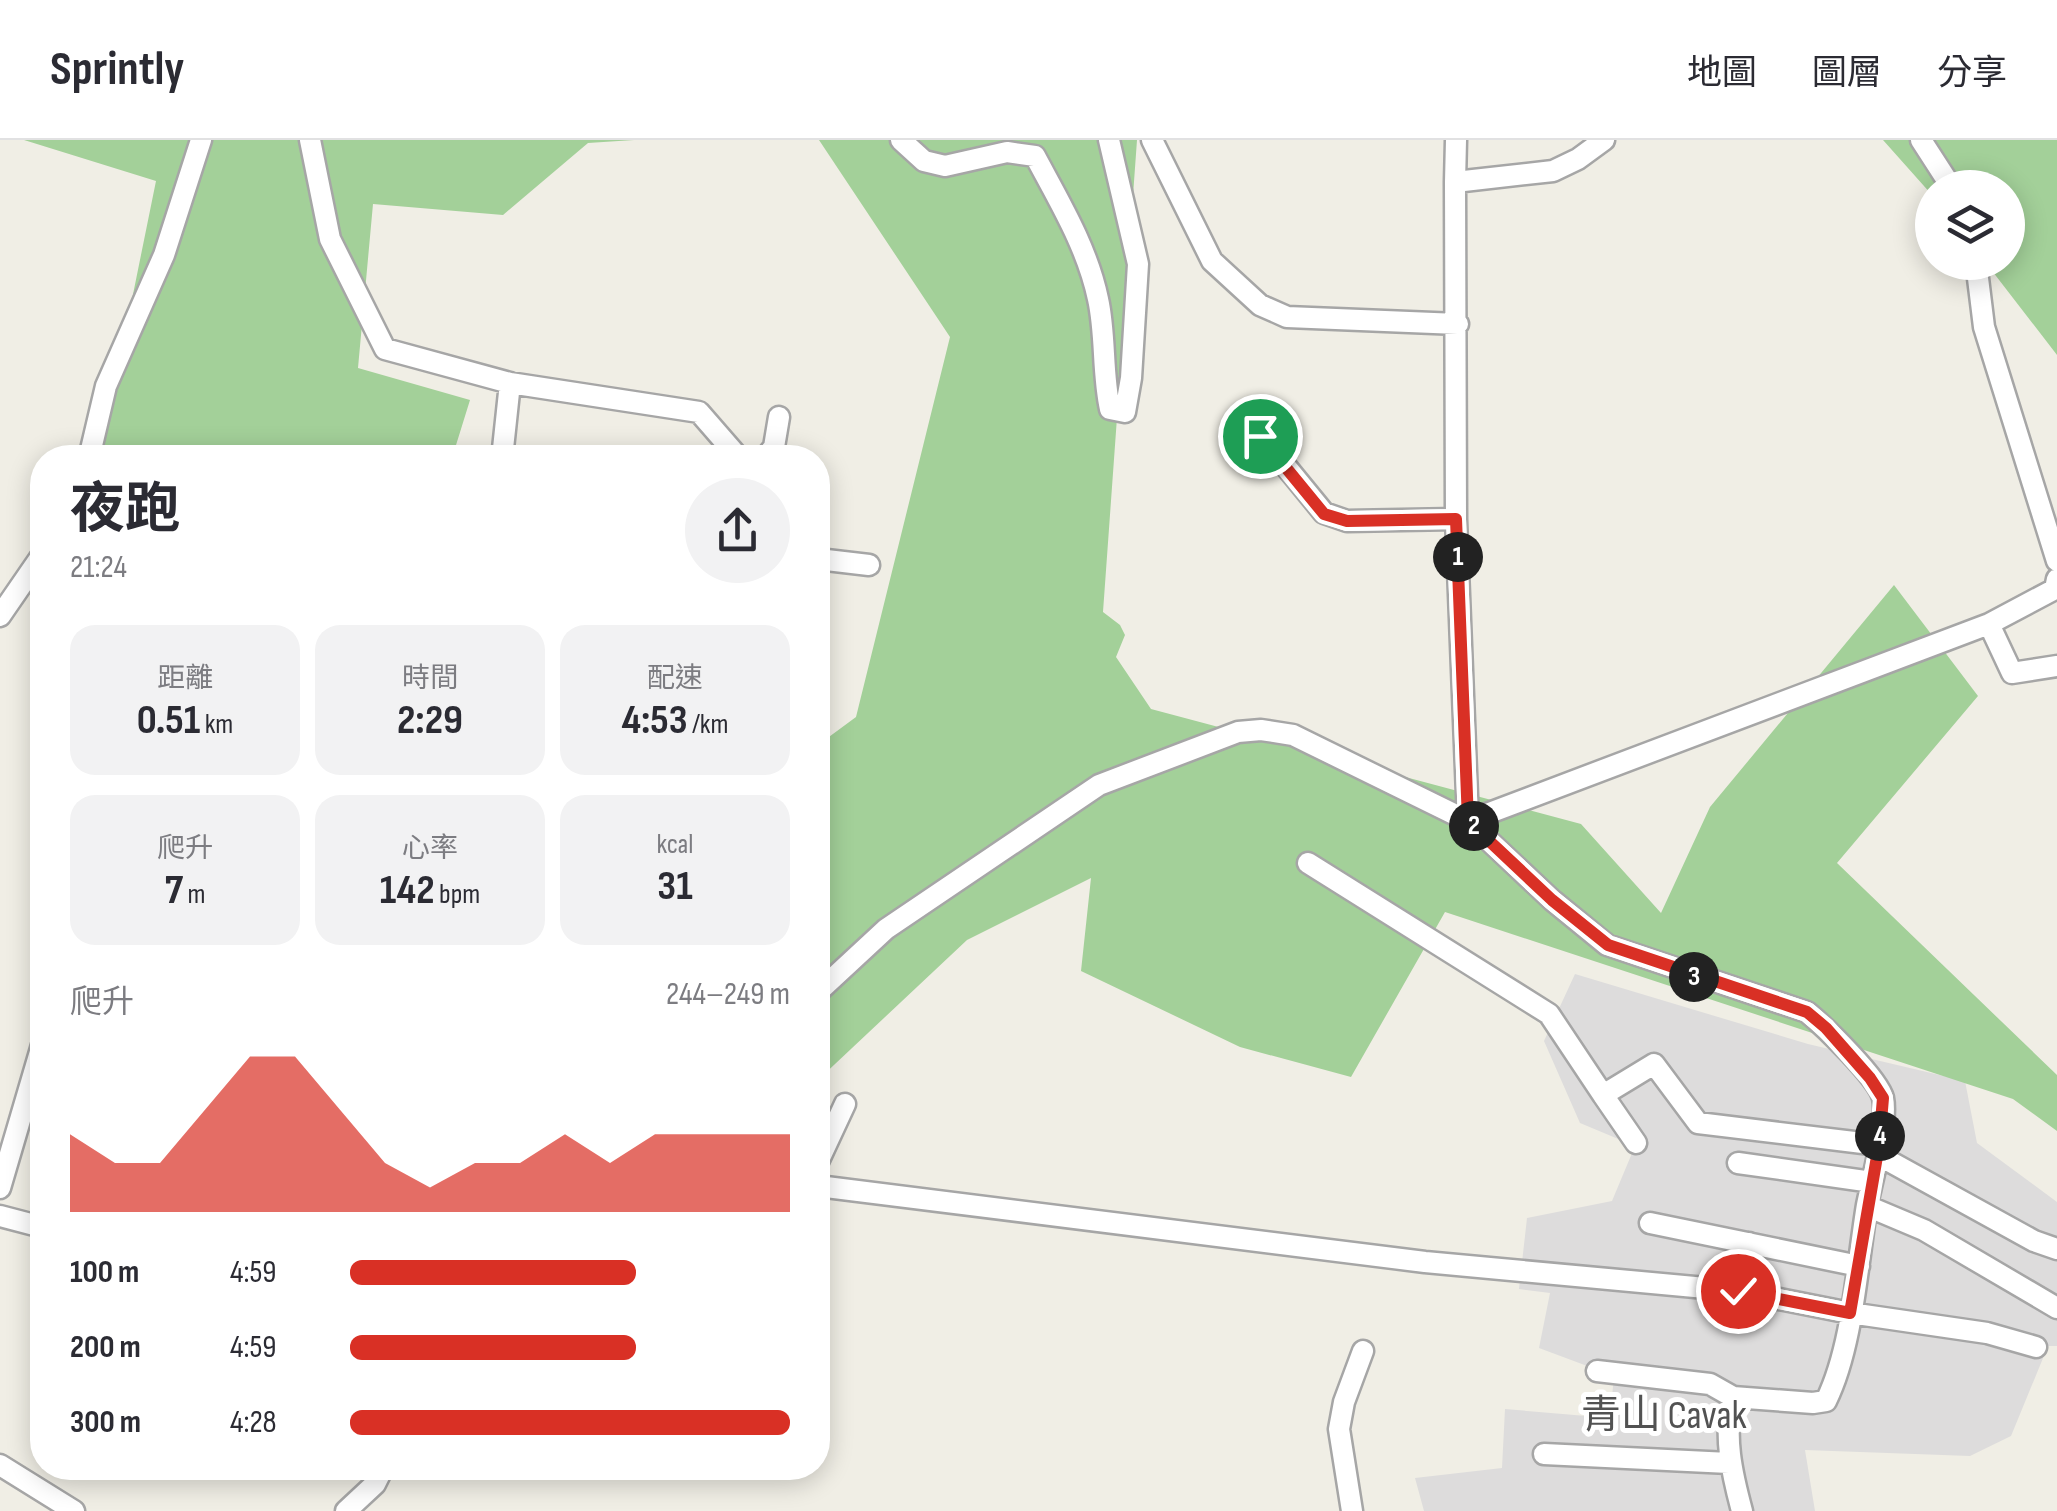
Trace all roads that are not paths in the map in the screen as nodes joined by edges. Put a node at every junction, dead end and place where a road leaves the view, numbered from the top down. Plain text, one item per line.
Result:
1 (201, 140) edge
2 (310, 140) edge
3 (902, 140) edge
4 (1109, 140) edge
5 (1152, 140) edge
6 (1456, 140) edge
7 (1604, 140) edge
8 (1922, 140) edge
9 (1941, 170) edge
10 (1456, 182) junction
11 (1978, 280) edge
12 (1458, 324) junction
13 (510, 383) junction
14 (779, 417) dead end
15 (1260, 436) dead end
16 (92, 445) edge
17 (503, 445) edge
18 (727, 445) edge
19 (774, 445) edge
20 (1456, 519) junction
21 (830, 561) edge
22 (2057, 561) edge
23 (869, 566) dead end
24 (30, 572) edge
25 (2057, 579) edge
26 (0, 616) edge
27 (1989, 624) junction
28 (2057, 666) edge
29 (1468, 821) junction
30 (1308, 863) dead end
31 (830, 981) edge
32 (30, 1086) edge
33 (1604, 1095) junction
34 (845, 1104) dead end
35 (830, 1136) edge
36 (1636, 1142) dead end
37 (1878, 1150) junction
38 (1738, 1163) dead end
39 (1872, 1182) junction
40 (0, 1188) edge
41 (830, 1188) edge
42 (1867, 1206) junction
43 (0, 1216) edge
44 (30, 1223) edge
45 (1650, 1223) dead end
46 (1749, 1243) junction
47 (2057, 1250) edge
48 (1860, 1266) junction
49 (1738, 1291) junction
50 (2057, 1308) edge
51 (1850, 1313) junction
52 (2036, 1347) dead end
53 (1363, 1351) dead end
54 (1597, 1370) dead end
55 (1733, 1397) junction
56 (1544, 1454) dead end
57 (1729, 1463) junction
58 (0, 1465) edge
59 (377, 1480) edge
60 (74, 1511) edge
61 (346, 1511) edge
62 (1352, 1511) edge
63 (1742, 1511) edge

1 - 16 lane
2 - 13 lane
3 - 4 lane
5 - 12 lane
6 - 10 lane
7 - 10 lane
8 - 9 lane
10 - 12 lane
11 - 22 lane
12 - 20 lane
13 - 17 lane
13 - 18 lane
14 - 19 lane
15 - 20 lane
20 - 29 lane
21 - 23 lane
24 - 26 lane
25 - 27 lane
27 - 28 lane
27 - 29 lane
29 - 31 lane
29 - 37 lane
30 - 33 lane
32 - 40 lane
33 - 36 lane
33 - 37 lane
34 - 35 lane
37 - 39 lane
37 - 47 lane
38 - 39 lane
39 - 42 lane
41 - 49 lane
42 - 48 lane
42 - 50 lane
43 - 44 lane
45 - 46 lane
46 - 48 lane
46 - 49 lane
48 - 51 lane
49 - 51 lane
51 - 52 lane
51 - 55 lane
53 - 62 lane
54 - 55 lane
55 - 57 lane
56 - 57 lane
57 - 63 lane
58 - 60 lane
59 - 61 lane

